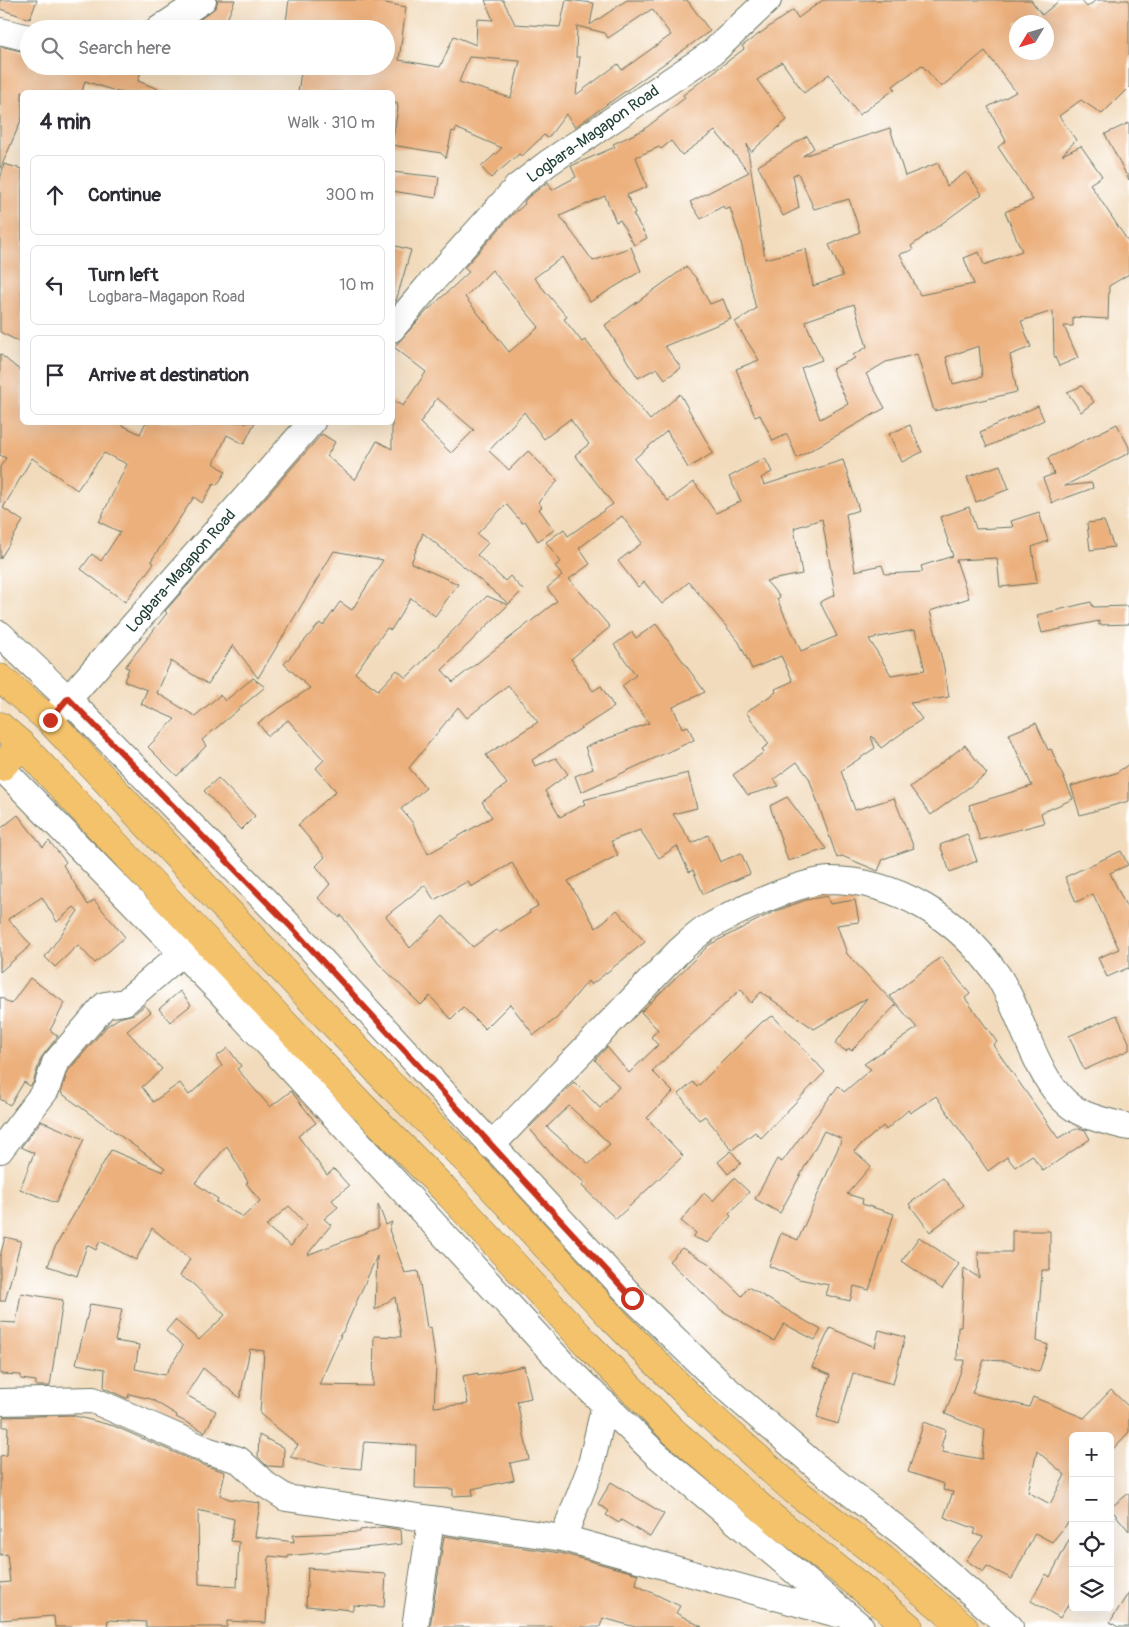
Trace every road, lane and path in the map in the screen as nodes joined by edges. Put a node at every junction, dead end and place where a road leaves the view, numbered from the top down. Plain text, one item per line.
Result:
1 (203, 0) edge
2 (768, 0) edge
3 (172, 20) edge
4 (0, 31) edge
5 (20, 36) edge
6 (395, 325) edge
7 (309, 425) edge
8 (0, 634) edge
9 (0, 678) edge
10 (68, 698) junction
11 (50, 720) junction
12 (0, 726) edge
13 (22, 745) junction
14 (0, 767) edge
15 (182, 953) junction
16 (1129, 1127) edge
17 (491, 1146) junction
18 (0, 1150) edge
19 (0, 1402) edge
20 (605, 1404) junction
21 (431, 1520) junction
22 (564, 1538) junction
23 (855, 1622) edge
24 (414, 1627) edge
25 (909, 1627) edge
26 (964, 1627) edge
27 (1010, 1627) edge

1 - 3 street
2 - 6 street, Logbara-Magapon Road
4 - 5 street
7 - 10 street, Logbara-Magapon Road
8 - 10 street
9 - 11 highway
10 - 11 street, Logbara-Magapon Road
10 - 17 street
11 - 26 highway
12 - 13 highway
13 - 14 highway
13 - 25 highway
14 - 15 street
15 - 18 street
15 - 20 street
16 - 17 street
17 - 27 street
19 - 21 street
20 - 22 street
20 - 23 street
21 - 22 street
21 - 24 street
22 - 23 street

